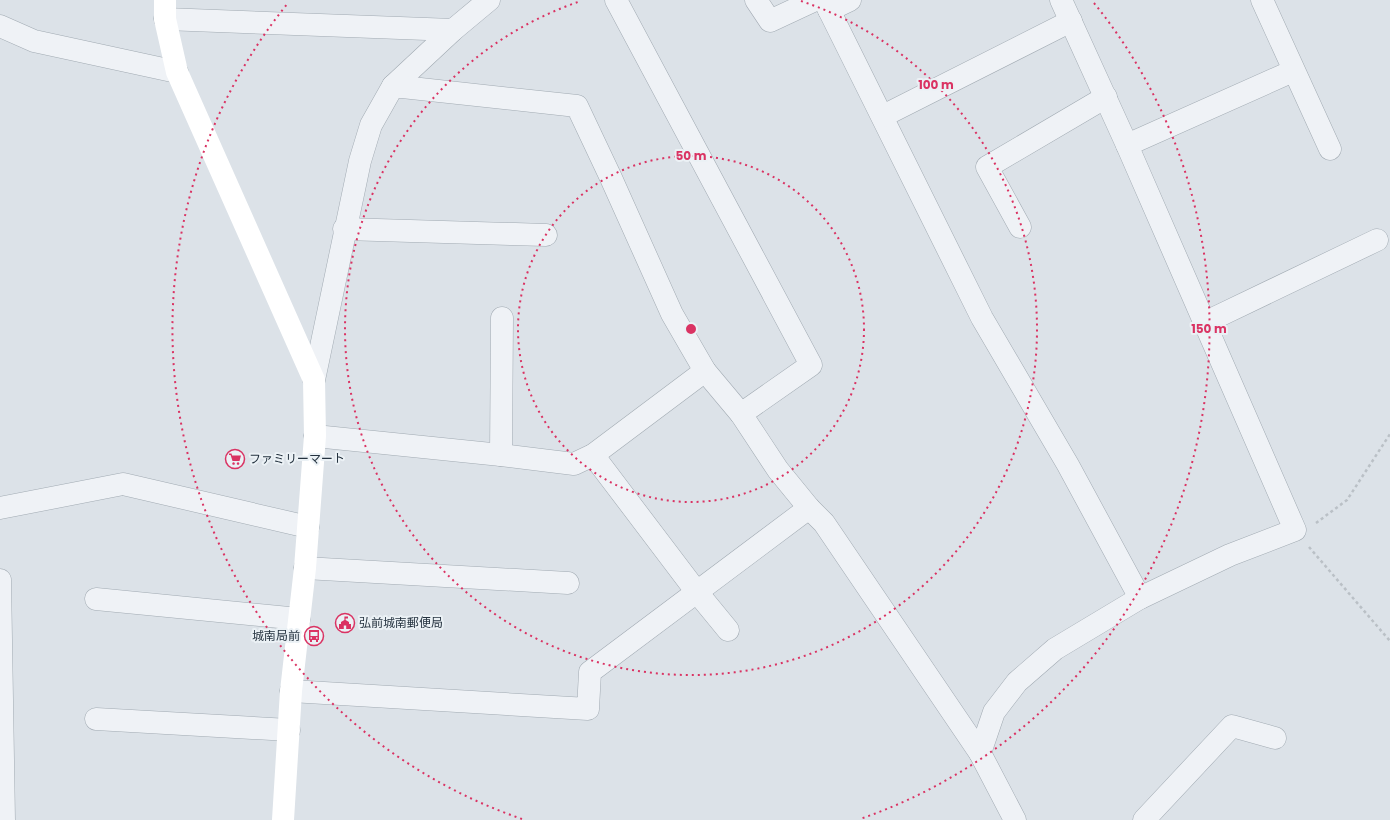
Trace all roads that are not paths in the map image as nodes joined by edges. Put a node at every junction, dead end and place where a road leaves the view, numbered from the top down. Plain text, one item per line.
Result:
1 (489, 0) edge
2 (616, 0) edge
3 (756, 0) edge
4 (850, 0) edge
5 (1061, 0) edge
6 (1262, 0) edge
7 (823, 3) edge
8 (165, 10) edge
9 (1071, 22) junction
10 (0, 26) edge
11 (453, 30) junction
12 (1293, 71) junction
13 (177, 72) junction
14 (393, 86) junction
15 (1106, 97) junction
16 (883, 116) junction
17 (1127, 145) junction
18 (1330, 149) dead end
19 (1020, 227) dead end
20 (344, 229) junction
21 (546, 235) dead end
22 (1377, 240) dead end
23 (502, 318) dead end
24 (1204, 323) junction
25 (705, 371) junction
26 (314, 380) junction
27 (741, 414) junction
28 (314, 436) junction
29 (593, 454) junction
30 (501, 455) junction
31 (0, 508) edge
32 (809, 508) junction
33 (308, 527) junction
34 (305, 568) junction
35 (0, 580) edge
36 (568, 583) dead end
37 (696, 591) junction
38 (1140, 598) junction
39 (96, 599) dead end
40 (299, 618) junction
41 (728, 630) dead end
42 (291, 690) junction
43 (96, 719) dead end
44 (289, 730) junction
45 (1275, 738) dead end
46 (980, 753) junction
47 (4, 820) edge
48 (283, 820) edge
49 (1015, 820) edge
50 (1144, 820) edge

1 - 11 street
2 - 27 street
3 - 7 street
4 - 7 street
5 - 9 street
6 - 12 street
7 - 16 street
8 - 11 street
8 - 13 street
9 - 15 street
9 - 16 street
10 - 13 street
11 - 14 street
12 - 17 street
12 - 18 street
13 - 26 street
14 - 20 street
14 - 25 street
15 - 17 street
15 - 19 street
16 - 38 street
17 - 24 street
20 - 21 street
20 - 26 street
22 - 24 street
23 - 30 street
24 - 38 street
25 - 27 street
25 - 29 street
26 - 28 street
27 - 32 street
28 - 30 street
28 - 33 street
29 - 30 street
29 - 37 street
31 - 33 street
32 - 37 street
32 - 46 street
33 - 34 street
34 - 36 street
34 - 40 street
35 - 47 street
37 - 41 street
37 - 42 street
38 - 46 street
39 - 40 street
40 - 42 street
42 - 44 street
43 - 44 street
44 - 48 street
45 - 50 street
46 - 49 street

